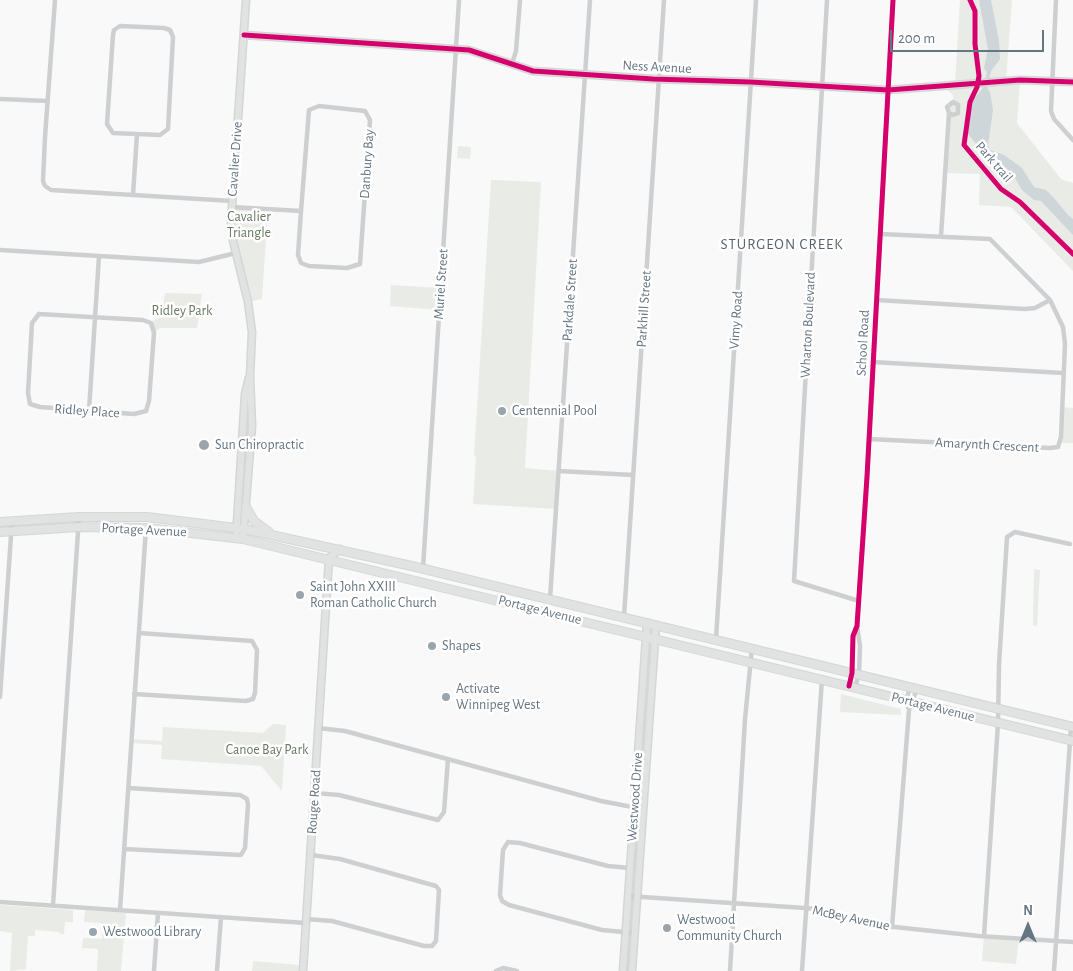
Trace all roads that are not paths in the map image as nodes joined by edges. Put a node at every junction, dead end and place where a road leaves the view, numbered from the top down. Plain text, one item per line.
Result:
1 (55, 0) edge
2 (246, 0) edge
3 (460, 0) edge
4 (520, 0) edge
5 (590, 0) edge
6 (664, 0) edge
7 (756, 0) edge
8 (827, 0) edge
9 (893, 0) edge
10 (1056, 0) edge
11 (244, 35) junction
12 (456, 50) junction
13 (512, 64) junction
14 (585, 75) junction
15 (659, 80) junction
16 (1052, 81) junction
17 (750, 82) junction
18 (1073, 82) edge
19 (822, 86) junction
20 (888, 90) junction
21 (0, 98) edge
22 (48, 101) junction
23 (948, 113) dead end
24 (137, 134) junction
25 (1073, 140) edge
26 (133, 195) junction
27 (232, 204) junction
28 (301, 211) junction
29 (880, 234) junction
30 (941, 236) junction
31 (0, 250) edge
32 (236, 253) junction
33 (98, 256) junction
34 (877, 300) junction
35 (1050, 300) junction
36 (95, 317) junction
37 (873, 362) junction
38 (1063, 373) junction
39 (250, 376) junction
40 (89, 410) junction
41 (869, 439) junction
42 (559, 471) junction
43 (633, 475) junction
44 (246, 508) junction
45 (79, 516) junction
46 (12, 520) junction
47 (0, 522) edge
48 (79, 527) junction
49 (146, 528) junction
50 (240, 528) junction
51 (12, 531) junction
52 (0, 532) edge
53 (275, 535) junction
54 (239, 538) junction
55 (1070, 544) dead end
56 (332, 547) junction
57 (340, 549) junction
58 (315, 555) junction
59 (329, 558) junction
60 (423, 568) junction
61 (550, 599) junction
62 (859, 601) junction
63 (624, 617) junction
64 (647, 623) junction
65 (656, 625) junction
66 (139, 633) junction
67 (646, 636) junction
68 (655, 638) junction
69 (716, 639) junction
70 (752, 648) junction
71 (752, 662) junction
72 (855, 673) junction
73 (822, 679) junction
74 (852, 686) junction
75 (913, 688) junction
76 (134, 694) junction
77 (0, 697) edge
78 (909, 702) junction
79 (998, 709) junction
80 (909, 710) junction
81 (998, 723) junction
82 (1072, 727) edge
83 (318, 728) junction
84 (1072, 741) edge
85 (448, 759) junction
86 (128, 788) junction
87 (315, 793) junction
88 (635, 807) junction
89 (643, 809) junction
90 (124, 849) junction
91 (311, 855) junction
92 (630, 868) junction
93 (628, 896) junction
94 (637, 897) junction
95 (0, 902) edge
96 (734, 903) junction
97 (53, 905) junction
98 (806, 908) junction
99 (120, 910) junction
100 (158, 913) junction
101 (221, 917) junction
102 (306, 921) junction
103 (892, 927) junction
104 (625, 932) junction
105 (634, 933) junction
106 (984, 936) junction
107 (1056, 941) junction
108 (1073, 942) edge
109 (154, 971) edge
110 (217, 971) edge
111 (303, 971) edge
112 (496, 971) edge
113 (517, 971) edge
114 (622, 971) edge
115 (632, 971) edge
116 (730, 971) edge
117 (802, 971) edge
118 (1054, 971) edge

1 - 22 street
2 - 11 street, Cavalier Drive
3 - 12 street, Muriel Street
4 - 13 street
5 - 14 street, Parkdale Street
6 - 15 street, Parkhill Street
7 - 17 street, Vimy Road
8 - 19 street, Wharton Boulevard
9 - 20 street, School Road
10 - 16 street
11 - 12 street, Ness Avenue
11 - 27 street, Cavalier Drive
12 - 13 street, Ness Avenue
12 - 60 street, Muriel Street
13 - 14 street, Ness Avenue
14 - 15 street, Ness Avenue
14 - 42 street, Parkdale Street
15 - 17 street, Ness Avenue
15 - 43 street, Parkhill Street
16 - 18 street, Ness Avenue
16 - 20 street, Ness Avenue
16 - 25 street
17 - 19 street, Ness Avenue
17 - 69 street, Vimy Road
19 - 20 street, Ness Avenue
19 - 62 street, Wharton Boulevard
20 - 29 street, School Road
21 - 22 street
22 - 26 street
23 - 30 street
24 - 24 street
24 - 26 street
26 - 27 street
27 - 28 street
27 - 32 street, Cavalier Drive
28 - 28 street, Danbury Bay
29 - 30 street, Amarynth Crescent
29 - 34 street, School Road
30 - 35 street, Amarynth Crescent
31 - 33 street
32 - 33 street
32 - 39 street, Cavalier Drive
33 - 36 street
34 - 35 street
34 - 37 street, School Road
35 - 38 street, Amarynth Crescent
36 - 40 street
36 - 40 street, Ridley Place
36 - 40 street, Ridley Place
37 - 38 street
37 - 41 street, School Road
38 - 41 street, Amarynth Crescent
39 - 44 street, Cavalier Drive
39 - 50 street, Cavalier Drive
41 - 62 street, School Road
42 - 43 street
42 - 61 street, Parkdale Street
43 - 63 street, Parkhill Street
44 - 50 street, Cavalier Drive
44 - 53 highway
45 - 46 highway, Portage Avenue
45 - 48 street
45 - 50 highway, Portage Avenue
46 - 47 highway, Portage Avenue
46 - 51 street
48 - 49 highway, Portage Avenue
48 - 51 highway, Portage Avenue
48 - 97 street
49 - 54 highway, Portage Avenue
49 - 66 street
50 - 53 highway, Portage Avenue
50 - 54 street, Cavalier Drive
51 - 52 highway, Portage Avenue
51 - 77 street
53 - 56 highway, Portage Avenue
54 - 58 highway, Portage Avenue
55 - 79 street
56 - 57 highway, Portage Avenue
56 - 58 highway
57 - 59 street
57 - 60 highway, Portage Avenue
58 - 59 highway, Portage Avenue
59 - 67 highway, Portage Avenue
59 - 83 street, Rouge Road
60 - 61 highway, Portage Avenue
61 - 63 highway, Portage Avenue
62 - 72 street, School Road
63 - 64 highway, Portage Avenue
64 - 65 highway, Portage Avenue
64 - 67 street, Westwood Drive
65 - 68 street, Westwood Drive
65 - 69 highway, Portage Avenue
66 - 76 street
66 - 76 street
67 - 68 highway, Portage Avenue
67 - 88 street, Westwood Drive
68 - 71 highway, Portage Avenue
68 - 89 street, Westwood Drive
69 - 70 highway, Portage Avenue
70 - 71 street
70 - 72 highway, Portage Avenue
71 - 73 highway, Portage Avenue
71 - 96 street
72 - 74 street, School Road
72 - 75 highway, Portage Avenue
73 - 74 highway, Portage Avenue
73 - 98 street
74 - 78 highway, Portage Avenue
75 - 78 street
75 - 78 street
75 - 79 highway, Portage Avenue
76 - 86 street
78 - 80 street
78 - 80 street
78 - 81 highway, Portage Avenue
79 - 81 street
79 - 82 highway, Portage Avenue
80 - 103 street
81 - 84 highway, Portage Avenue
81 - 106 street
82 - 84 street
83 - 85 street
83 - 87 street, Rouge Road
84 - 107 street
85 - 87 street
85 - 88 street
86 - 90 street
86 - 90 street
87 - 91 street, Rouge Road
88 - 89 street
88 - 92 street, Westwood Drive
89 - 94 street, Westwood Drive
90 - 99 street
91 - 102 street, Rouge Road
91 - 102 street
92 - 93 street, Westwood Drive
92 - 104 street
93 - 94 street, McBey Avenue
93 - 104 street, Westwood Drive
94 - 96 street, McBey Avenue
94 - 105 street, Westwood Drive
95 - 97 street
96 - 98 street, McBey Avenue
96 - 116 street
97 - 99 street
98 - 103 street, McBey Avenue
98 - 117 street
99 - 100 street
100 - 101 street
100 - 109 street
101 - 102 street
101 - 110 street
102 - 111 street, Rouge Road
103 - 106 street, McBey Avenue
104 - 105 street
104 - 114 street, Westwood Drive
105 - 115 street, Westwood Drive
106 - 107 street, McBey Avenue
107 - 108 street, McBey Avenue
107 - 118 street
112 - 113 street

